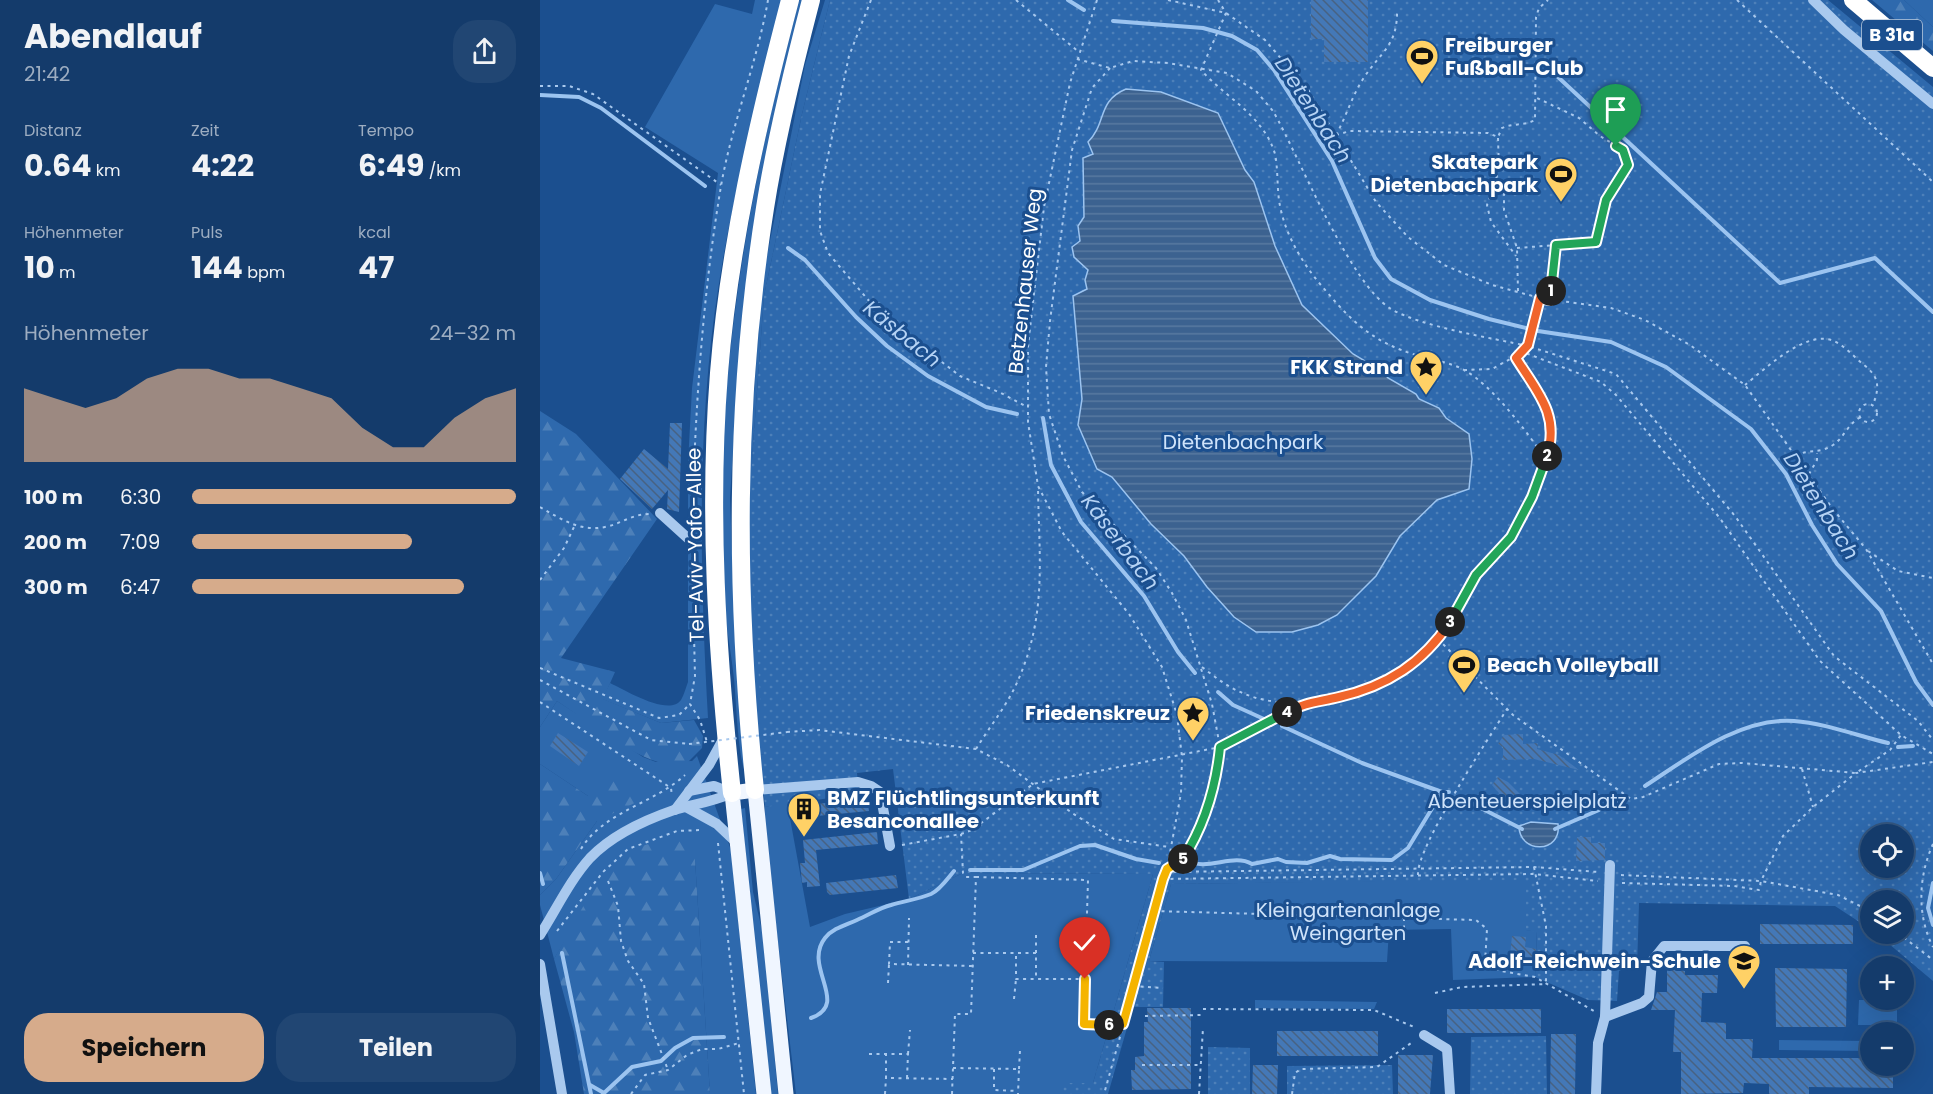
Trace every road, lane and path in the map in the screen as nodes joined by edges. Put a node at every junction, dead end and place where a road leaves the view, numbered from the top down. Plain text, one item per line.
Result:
1 (790, 0) edge
2 (811, 0) edge
3 (871, 0) edge
4 (1016, 0) edge
5 (1097, 0) edge
6 (1168, 0) edge
7 (1218, 0) edge
8 (1548, 0) edge
9 (1737, 0) edge
10 (1813, 0) edge
11 (1853, 0) edge
12 (1397, 9) dead end
13 (1226, 13) junction
14 (1080, 52) junction
15 (1077, 59) junction
16 (1933, 68) edge
17 (1110, 69) junction
18 (1201, 70) junction
19 (540, 86) edge
20 (1535, 97) junction
21 (1933, 104) edge
22 (1336, 135) junction
23 (1498, 137) junction
24 (1525, 179) dead end
25 (1933, 183) edge
26 (721, 185) dead end
27 (1556, 245) junction
28 (1517, 248) junction
29 (1516, 256) junction
30 (1518, 291) junction
31 (1540, 298) junction
32 (1550, 300) junction
33 (1528, 345) junction
34 (1523, 352) junction
35 (1516, 358) junction
36 (1464, 370) junction
37 (1745, 385) junction
38 (1873, 405) junction
39 (1027, 407) junction
40 (1861, 417) junction
41 (1817, 453) junction
42 (1796, 456) junction
43 (1546, 460) junction
44 (1809, 474) junction
45 (1038, 486) junction
46 (540, 507) edge
47 (660, 513) joint
48 (574, 527) junction
49 (692, 542) dead end
50 (1866, 549) junction
51 (1933, 579) edge
52 (540, 580) edge
53 (1438, 640) junction
54 (1933, 664) edge
55 (1201, 666) junction
56 (540, 668) edge
57 (540, 680) edge
58 (540, 702) edge
59 (1303, 703) junction
60 (690, 704) dead end
61 (1507, 710) junction
62 (1901, 735) junction
63 (725, 736) junction
64 (1933, 740) edge
65 (1220, 747) junction
66 (976, 749) junction
67 (1933, 753) edge
68 (1182, 757) junction
69 (1933, 762) edge
70 (1802, 768) junction
71 (1856, 773) junction
72 (1033, 784) junction
73 (755, 790) junction
74 (689, 791) junction
75 (732, 793) junction
76 (686, 807) junction
77 (1813, 807) junction
78 (675, 810) junction
79 (705, 831) dead end
80 (714, 833) dead end
81 (961, 834) junction
82 (736, 843) junction
83 (1933, 844) edge
84 (891, 846) joint
85 (1170, 848) junction
86 (1534, 867) junction
87 (1418, 868) junction
88 (1166, 871) junction
89 (1609, 873) junction
90 (1534, 874) junction
91 (1418, 876) junction
92 (976, 877) junction
93 (1163, 879) junction
94 (608, 881) dead end
95 (1761, 881) junction
96 (1860, 906) edge
97 (1154, 911) junction
98 (909, 918) dead end
99 (1404, 918) junction
100 (1036, 933) dead end
101 (1404, 933) dead end
102 (540, 935) edge
103 (553, 937) dead end
104 (908, 942) junction
105 (1912, 944) edge
106 (1745, 946) dead end
107 (1933, 948) edge
108 (973, 953) junction
109 (1016, 953) junction
110 (1036, 953) junction
111 (1933, 960) edge
112 (540, 964) edge
113 (889, 964) junction
114 (908, 965) junction
115 (973, 966) junction
116 (1016, 978) junction
117 (1036, 979) junction
118 (1085, 979) junction
119 (888, 983) dead end
120 (1546, 984) junction
121 (1133, 986) junction
122 (1163, 988) dead end
123 (1435, 993) dead end
124 (1014, 999) dead end
125 (1203, 1009) dead end
126 (1203, 1015) dead end
127 (1145, 1016) dead end
128 (1605, 1017) junction
129 (1123, 1024) junction
130 (1203, 1028) dead end
131 (910, 1030) dead end
132 (1424, 1035) junction
133 (739, 1043) junction
134 (1020, 1050) dead end
135 (870, 1054) dead end
136 (886, 1054) junction
137 (908, 1054) junction
138 (1142, 1065) dead end
139 (1200, 1065) junction
140 (953, 1068) junction
141 (994, 1069) junction
142 (1019, 1069) junction
143 (668, 1070) junction
144 (886, 1078) junction
145 (907, 1078) junction
146 (953, 1079) junction
147 (994, 1092) edge
148 (1018, 1092) edge
149 (562, 1094) edge
150 (631, 1094) edge
151 (744, 1094) edge
152 (764, 1094) edge
153 (786, 1094) edge
154 (885, 1094) edge
155 (952, 1094) edge
156 (1104, 1094) edge
157 (1199, 1094) edge
158 (1293, 1094) edge
159 (1450, 1094) edge
160 (1596, 1094) edge

1 - 63 highway, Tel-Aviv-Yafo-Allee
2 - 73 highway
3 - 39 path
4 - 14 path
5 - 14 path, Betzenhauser Weg
6 - 13 path
7 - 13 path
8 - 20 path
9 - 25 path
10 - 21 street
11 - 16 highway, B 31a
12 - 22 path
13 - 18 path
13 - 22 path
14 - 15 path, Betzenhauser Weg
15 - 17 path
15 - 39 path, Betzenhauser Weg
17 - 18 path
17 - 55 path
18 - 33 path
18 - 36 path
19 - 26 path
20 - 23 path
20 - 27 path
22 - 23 path
22 - 30 path
23 - 29 path
24 - 28 path
27 - 28 path
27 - 32 path
28 - 29 path
29 - 30 path
30 - 31 path
31 - 32 path
31 - 33 path
32 - 37 path
33 - 34 path
33 - 64 path
34 - 35 path
34 - 62 path
35 - 36 path
35 - 43 path
36 - 43 path
37 - 38 path
37 - 42 path
38 - 40 path
38 - 40 path
39 - 45 path, Betzenhauser Weg
40 - 41 path
41 - 42 path
41 - 44 path
42 - 44 path
43 - 53 path
44 - 50 path
45 - 66 path
45 - 68 path, Betzenhauser Weg
46 - 48 path
47 - 48 path
47 - 49 street
48 - 52 path
50 - 51 path
50 - 54 path
53 - 59 path
53 - 61 path
55 - 59 path
55 - 65 path
56 - 60 path
57 - 66 path, bridge
58 - 78 path
59 - 65 path
61 - 70 path
61 - 87 path
62 - 67 path
62 - 71 path
63 - 74 street
63 - 75 highway, Tel-Aviv-Yafo-Allee
65 - 68 path
65 - 88 path
66 - 72 path
68 - 72 path
68 - 85 path, Betzenhauser Weg
69 - 71 path
70 - 71 path
70 - 77 path
71 - 77 path
72 - 81 path
72 - 85 path
73 - 75 main road
73 - 84 street
73 - 153 main road
74 - 75 street
74 - 78 street
75 - 76 street
75 - 82 main road, Tel-Aviv-Yafo-Allee
76 - 78 street
76 - 82 street
77 - 95 path
78 - 102 street
79 - 103 path
80 - 133 path
81 - 84 path
81 - 92 path
82 - 152 main road, Tel-Aviv-Yafo-Allee
83 - 107 path
85 - 88 path, Betzenhauser Weg
86 - 87 path
86 - 89 path
86 - 90 path
87 - 88 path
87 - 91 path
88 - 93 path, Betzenhauser Weg
89 - 90 path
89 - 95 path
89 - 95 path
89 - 128 street
90 - 91 path
90 - 120 path
91 - 93 path
92 - 108 path
92 - 118 path
93 - 97 path, Betzenhauser Weg
94 - 143 path
95 - 96 path
97 - 99 path
97 - 121 path, Betzenhauser Weg
98 - 104 path
99 - 101 path
99 - 120 path
100 - 110 path
104 - 113 path
104 - 114 path
105 - 111 path
106 - 128 street
108 - 109 path
108 - 115 path
109 - 110 path
109 - 116 path
110 - 117 path
112 - 149 street
113 - 114 path
113 - 119 path
114 - 115 path
115 - 140 path
116 - 117 path
116 - 124 path
117 - 118 path
118 - 129 path
120 - 123 path
120 - 128 path
121 - 122 path
121 - 129 path, Betzenhauser Weg
125 - 132 path
126 - 127 path
128 - 160 street
129 - 156 path, Betzenhauser Weg
130 - 139 path
131 - 137 path
132 - 158 path
132 - 159 street
133 - 143 path
133 - 151 path
134 - 142 path
135 - 136 path
136 - 137 path
136 - 144 path
137 - 145 path
138 - 139 path
139 - 157 path
140 - 141 path
140 - 146 path
141 - 142 path
141 - 147 path
142 - 148 path
143 - 150 path
144 - 145 path
144 - 154 path
145 - 146 path
146 - 155 path
147 - 148 path

